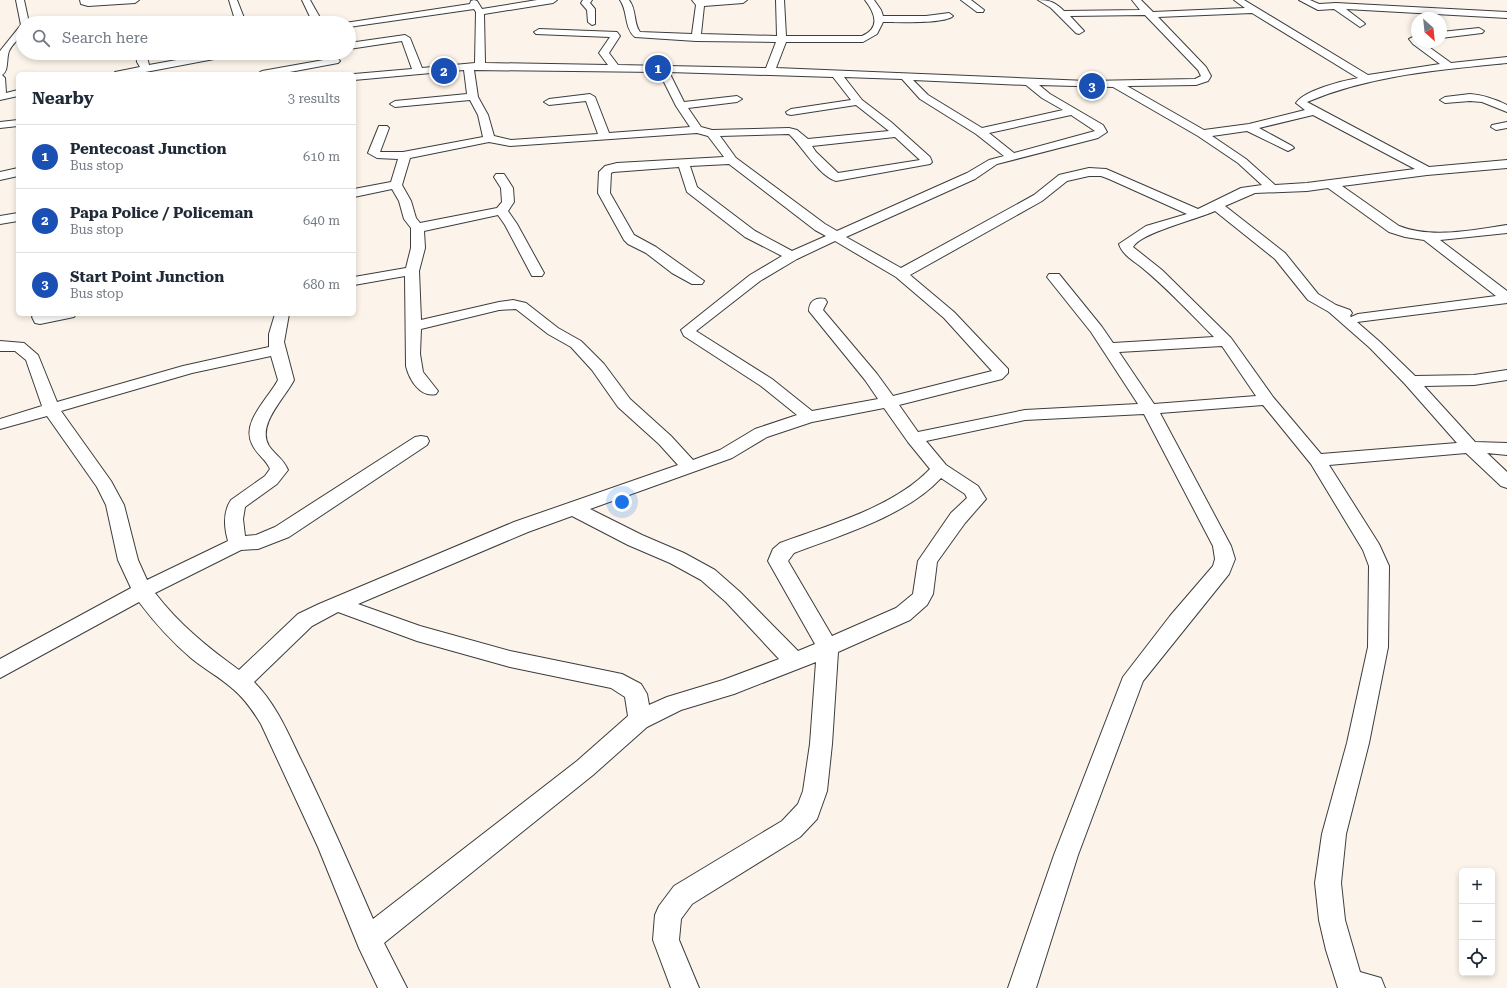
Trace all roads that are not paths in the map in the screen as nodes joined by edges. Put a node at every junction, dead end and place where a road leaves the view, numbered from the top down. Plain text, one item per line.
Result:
1 (20, 0) edge
2 (84, 0) edge
3 (135, 0) edge
4 (233, 0) edge
5 (306, 0) edge
6 (553, 0) edge
7 (588, 0) edge
8 (624, 0) edge
9 (743, 0) edge
10 (780, 0) edge
11 (870, 0) edge
12 (965, 0) edge
13 (1042, 0) edge
14 (1136, 0) edge
15 (1238, 0) edge
16 (1303, 0) edge
17 (1431, 0) edge
18 (698, 2) edge
19 (476, 6) edge
20 (1336, 6) junction
21 (980, 10) dead end
22 (1252, 10) junction
23 (1430, 10) junction
24 (1148, 13) junction
25 (1063, 14) junction
26 (1507, 14) edge
27 (23, 16) edge
28 (239, 16) edge
29 (314, 16) edge
30 (949, 16) dead end
31 (880, 19) junction
32 (592, 22) dead end
33 (356, 23) edge
34 (1360, 24) dead end
35 (1079, 31) dead end
36 (1479, 31) dead end
37 (539, 32) dead end
38 (634, 33) junction
39 (1447, 34) edge
40 (616, 35) junction
41 (16, 36) edge
42 (696, 38) junction
43 (782, 40) junction
44 (356, 45) edge
45 (1424, 48) edge
46 (142, 60) edge
47 (193, 60) edge
48 (1507, 60) edge
49 (336, 61) edge
50 (1447, 65) junction
51 (468, 66) junction
52 (480, 66) junction
53 (613, 67) junction
54 (146, 69) junction
55 (662, 69) junction
56 (418, 71) junction
57 (130, 72) edge
58 (273, 72) edge
59 (770, 72) junction
60 (0, 73) edge
61 (837, 75) junction
62 (356, 77) edge
63 (0, 78) edge
64 (906, 78) junction
65 (1367, 79) junction
66 (1030, 83) junction
67 (1116, 84) junction
68 (16, 93) edge
69 (0, 97) edge
70 (473, 97) junction
71 (737, 99) dead end
72 (1445, 100) dead end
73 (549, 102) dead end
74 (858, 102) junction
75 (395, 104) dead end
76 (1504, 104) edge
77 (681, 106) junction
78 (1314, 111) junction
79 (791, 112) dead end
80 (1071, 112) junction
81 (16, 123) edge
82 (0, 125) edge
83 (1249, 127) junction
84 (383, 128) dead end
85 (705, 132) junction
86 (980, 132) junction
87 (897, 134) junction
88 (1202, 134) junction
89 (607, 137) junction
90 (489, 140) junction
91 (804, 143) junction
92 (1288, 148) dead end
93 (405, 156) junction
94 (1011, 156) junction
95 (732, 160) junction
96 (684, 164) junction
97 (1507, 164) edge
98 (1427, 171) junction
99 (16, 172) edge
100 (0, 176) edge
101 (500, 177) dead end
102 (1330, 184) junction
103 (396, 185) junction
104 (1271, 187) junction
105 (356, 193) edge
106 (1217, 206) junction
107 (501, 211) junction
108 (1198, 214) junction
109 (16, 217) edge
110 (0, 220) edge
111 (417, 228) junction
112 (1507, 229) edge
113 (836, 236) junction
114 (1427, 236) junction
115 (792, 256) junction
116 (412, 271) junction
117 (537, 273) dead end
118 (901, 274) junction
119 (1054, 278) dead end
120 (356, 281) edge
121 (696, 281) dead end
122 (1507, 299) edge
123 (820, 302) dead end
124 (1335, 311) junction
125 (41, 316) edge
126 (59, 316) edge
127 (281, 316) edge
128 (1358, 318) junction
129 (414, 326) junction
130 (1226, 341) junction
131 (1375, 345) junction
132 (0, 346) edge
133 (1110, 348) junction
134 (276, 350) junction
135 (1507, 375) edge
136 (1411, 382) junction
137 (430, 391) dead end
138 (1267, 400) junction
139 (889, 402) junction
140 (52, 409) junction
141 (1149, 409) junction
142 (809, 417) junction
143 (0, 424) edge
144 (914, 438) junction
145 (421, 441) dead end
146 (1470, 447) junction
147 (1507, 449) edge
148 (1317, 460) junction
149 (689, 466) junction
150 (940, 468) junction
151 (1507, 482) edge
152 (573, 508) junction
153 (238, 544) junction
154 (142, 591) junction
155 (337, 604) junction
156 (828, 648) junction
157 (795, 662) junction
158 (0, 669) edge
159 (240, 682) junction
160 (640, 720) junction
161 (368, 939) junction
162 (388, 986) edge
163 (1358, 987) edge
164 (685, 988) edge
165 (1022, 988) edge

1 - 27 street
2 - 3 street
4 - 28 street
5 - 29 street
6 - 19 street
7 - 32 street
8 - 38 street
9 - 18 street
10 - 43 street
11 - 31 street
12 - 21 street
13 - 25 street
14 - 24 street
15 - 22 street
16 - 20 street
17 - 23 street
18 - 42 street
19 - 33 street
19 - 52 street
20 - 23 street
20 - 34 street
22 - 24 street
22 - 65 street
23 - 26 street
24 - 25 street
24 - 67 street
25 - 35 street
30 - 31 street
31 - 43 street
36 - 39 street
37 - 40 street
38 - 40 street
38 - 42 street
40 - 53 street
41 - 60 street
42 - 43 street
43 - 59 street
44 - 56 street
45 - 50 street
46 - 54 street
47 - 54 street
48 - 50 street
49 - 58 street
50 - 65 street
51 - 52 street
51 - 56 street
51 - 70 street
52 - 53 street
53 - 55 street
54 - 57 street
55 - 59 street
55 - 77 street
56 - 62 street
59 - 61 street
61 - 64 street
61 - 74 street
63 - 69 street
64 - 66 street
64 - 86 street
65 - 78 street
66 - 67 street
66 - 80 street
67 - 88 street
68 - 69 street
70 - 75 street
70 - 90 street
71 - 77 street
72 - 76 street
73 - 89 street
74 - 79 street
74 - 87 street
77 - 85 street
78 - 83 street
78 - 98 street
80 - 86 street
80 - 94 street
81 - 82 street
83 - 88 street
83 - 92 street
84 - 93 street
85 - 89 street
85 - 91 street
85 - 95 street
86 - 94 street
87 - 91 street
87 - 91 street
88 - 104 street
89 - 90 street
90 - 93 street
93 - 103 street
94 - 113 street
95 - 96 street
95 - 113 street
96 - 115 street
96 - 121 street
97 - 98 street
98 - 102 street
99 - 100 street
101 - 107 street
102 - 104 street
102 - 114 street
103 - 105 street
103 - 111 street
104 - 106 street
106 - 108 street
106 - 124 street
107 - 111 street
107 - 117 street
108 - 118 street
108 - 130 street
109 - 110 street
111 - 116 street
112 - 114 street
113 - 115 street
113 - 118 street
114 - 122 street
115 - 142 street
116 - 120 street
116 - 129 street
118 - 139 street
119 - 133 street
122 - 128 street
123 - 139 street
124 - 128 street
124 - 131 street
125 - 126 street
127 - 134 street
128 - 131 street
129 - 137 street
129 - 149 street
130 - 133 street
130 - 138 street
131 - 136 street
132 - 140 street
133 - 141 street
134 - 140 street
134 - 153 street
135 - 136 street
136 - 146 street
138 - 141 street
138 - 148 street
139 - 142 street
139 - 144 street
140 - 143 street
140 - 154 street
141 - 144 street
141 - 165 street
142 - 149 street
144 - 150 street
145 - 153 street
146 - 147 street
146 - 148 street
146 - 151 street
148 - 163 street
149 - 152 street
150 - 156 street
150 - 156 street
152 - 155 street
152 - 157 street
153 - 154 street
154 - 158 street
154 - 159 street
155 - 159 street
155 - 160 street
156 - 157 street
156 - 164 street
157 - 160 street
159 - 161 street
160 - 161 street
161 - 162 street

